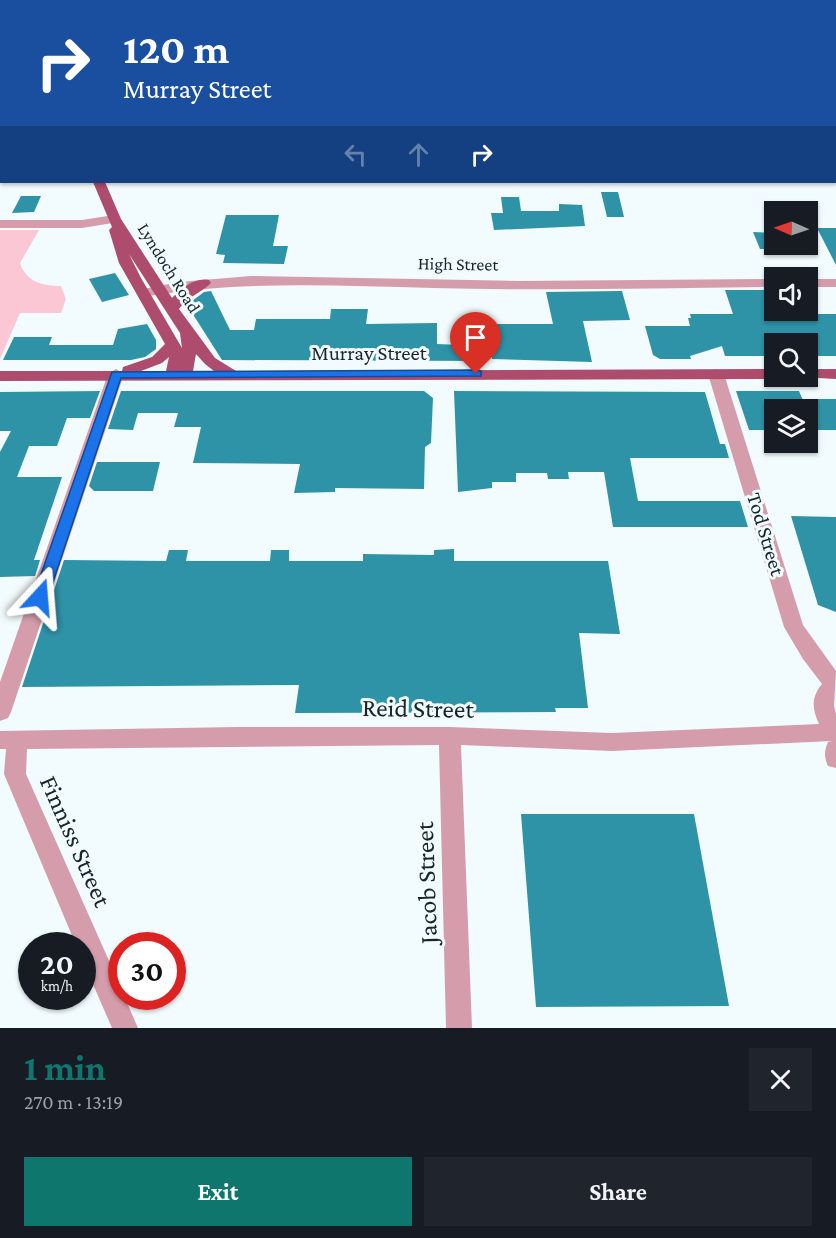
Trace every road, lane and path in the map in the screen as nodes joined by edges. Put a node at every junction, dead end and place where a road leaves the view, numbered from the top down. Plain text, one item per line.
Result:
1 (99, 183) edge
2 (114, 219) junction
3 (0, 224) edge
4 (204, 283) junction
5 (764, 283) edge
6 (818, 283) edge
7 (836, 283) edge
8 (160, 289) junction
9 (143, 293) junction
10 (172, 309) junction
11 (187, 333) junction
12 (173, 344) junction
13 (179, 374) junction
14 (230, 374) junction
15 (716, 374) junction
16 (764, 374) edge
17 (818, 374) edge
18 (836, 374) edge
19 (116, 375) junction
20 (0, 376) edge
21 (836, 684) edge
22 (0, 712) edge
23 (836, 730) edge
24 (450, 736) junction
25 (8, 740) edge
26 (836, 749) edge
27 (836, 759) edge
28 (125, 1028) edge
29 (459, 1028) edge

1 - 2 main road, Lyndoch Road
2 - 3 street
2 - 8 main road, Lyndoch Road
2 - 9 main road, Lyndoch Road
4 - 5 street, High Street
4 - 8 street, High Street
4 - 10 main road
6 - 7 street
8 - 9 street, High Street
8 - 10 main road, Lyndoch Road
9 - 12 main road, Lyndoch Road
10 - 11 main road, Lyndoch Road
11 - 13 main road, Lyndoch Road
11 - 14 main road
12 - 13 main road, Lyndoch Road
12 - 19 main road
13 - 14 main road, Murray Street
13 - 19 main road, Murray Street
14 - 15 main road, Murray Street
15 - 16 main road, Murray Street
15 - 21 street, Tod Street
17 - 18 main road
19 - 20 main road, Murray Street
19 - 22 street
21 - 23 street
23 - 24 street, Reid Street
24 - 25 street, Reid Street
24 - 29 street, Jacob Street
25 - 28 street, Finniss Street
26 - 27 street

